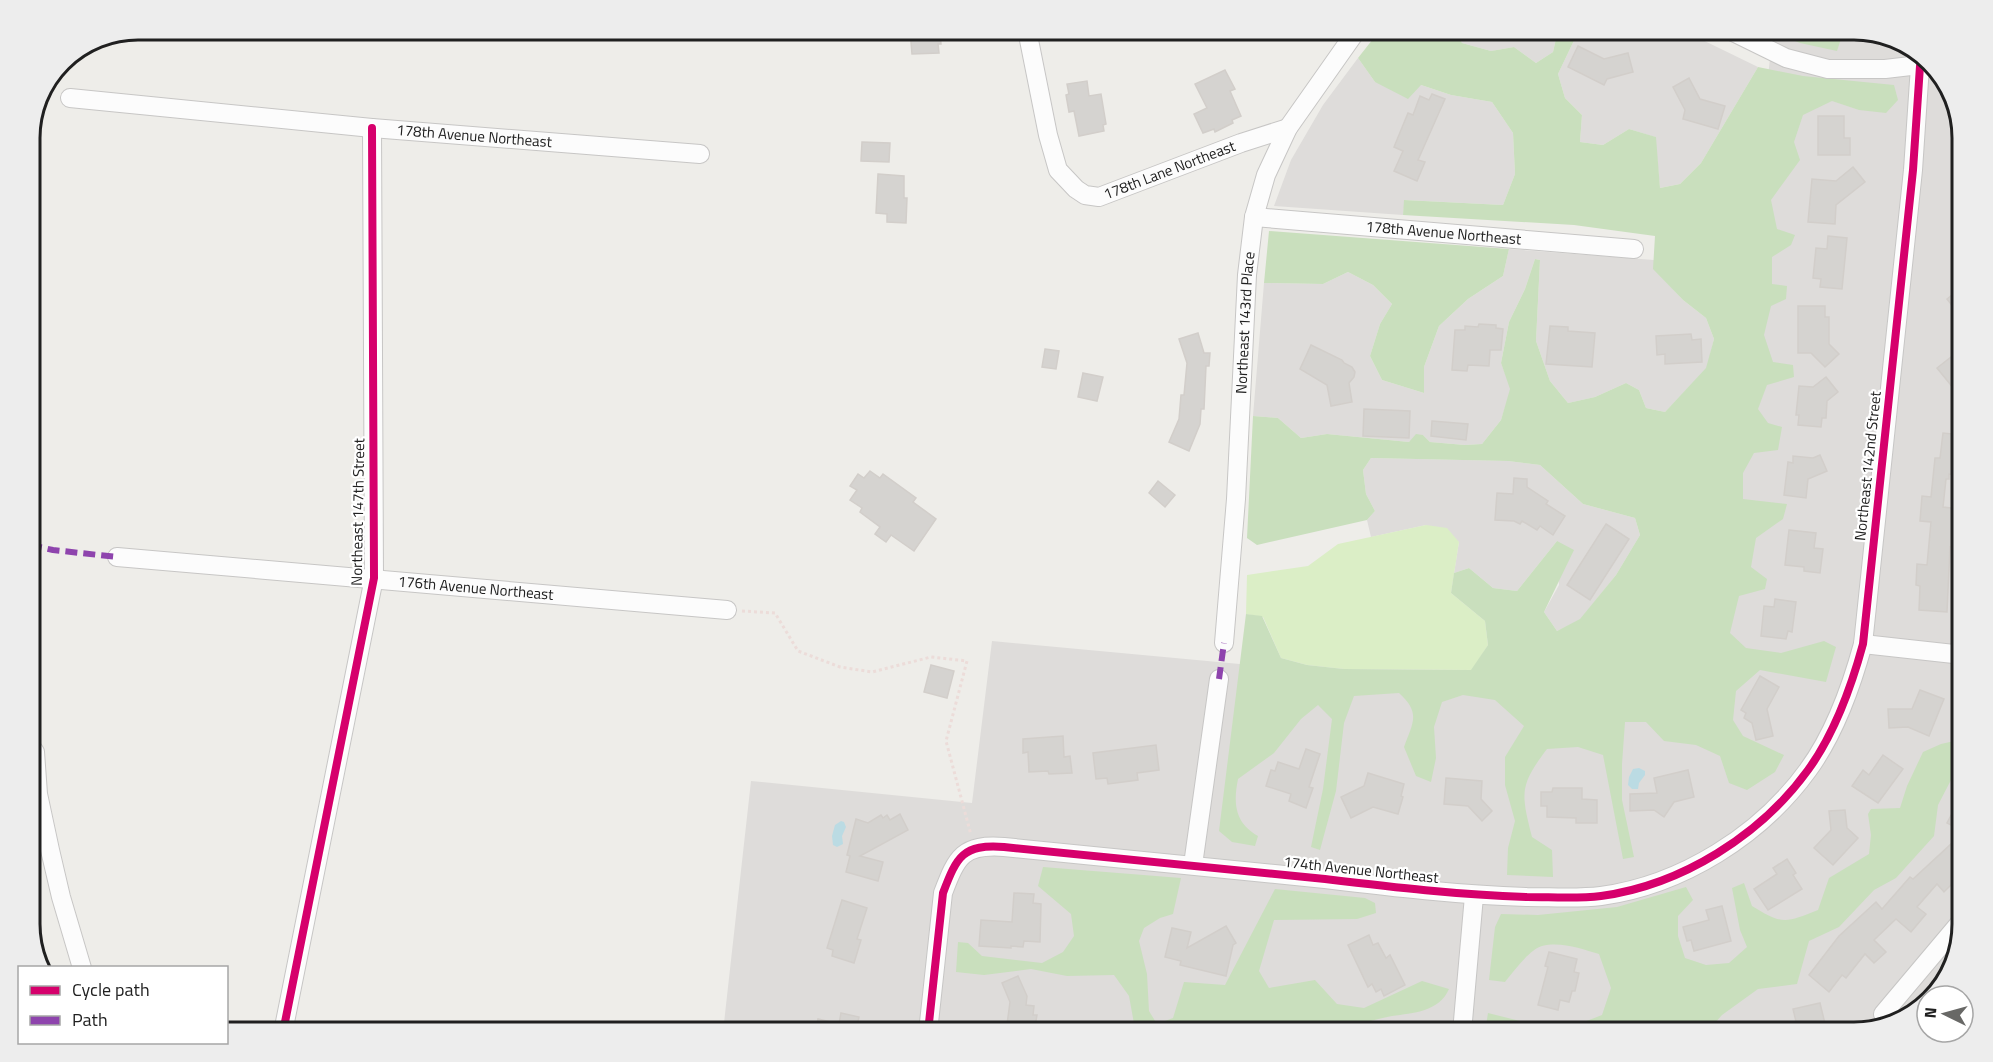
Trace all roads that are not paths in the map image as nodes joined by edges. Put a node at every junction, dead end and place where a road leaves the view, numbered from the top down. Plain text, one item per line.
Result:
1 (1029, 40) edge
2 (1350, 40) edge
3 (1749, 40) edge
4 (1919, 65) edge
5 (1924, 70) edge
6 (70, 98) dead end
7 (372, 128) junction
8 (1288, 128) junction
9 (700, 154) dead end
10 (1254, 217) junction
11 (1634, 249) dead end
12 (117, 557) dead end
13 (374, 578) junction
14 (727, 610) road end
15 (1224, 643) dead end
16 (1863, 644) junction
17 (1952, 654) edge
18 (1219, 679) dead end
19 (41, 807) edge
20 (1747, 832) joint
21 (1193, 865) junction
22 (1474, 896) junction
23 (1952, 932) edge
24 (81, 966) edge
25 (1883, 1014) dead end
26 (285, 1022) edge
27 (929, 1022) edge
28 (1463, 1022) edge

1 - 8 street, 178th Lane Northeast
2 - 8 street, Northeast 143rd Place
3 - 4 street
5 - 16 street, Northeast 142nd Street
6 - 7 street, 178th Avenue Northeast
7 - 9 street, 178th Avenue Northeast
7 - 13 street, Northeast 147th Street
8 - 10 street, Northeast 143rd Place
10 - 11 street, 178th Avenue Northeast
10 - 15 street, Northeast 143rd Place
12 - 13 street, 176th Avenue Northeast
13 - 14 street, 176th Avenue Northeast
13 - 26 street, Northeast 147th Street
16 - 17 street
16 - 20 street, Northeast 142nd Street
18 - 21 street
19 - 24 street
20 - 22 street, 174th Avenue Northeast
21 - 22 street, 174th Avenue Northeast
21 - 27 street, 174th Avenue Northeast
22 - 28 street
23 - 25 street

